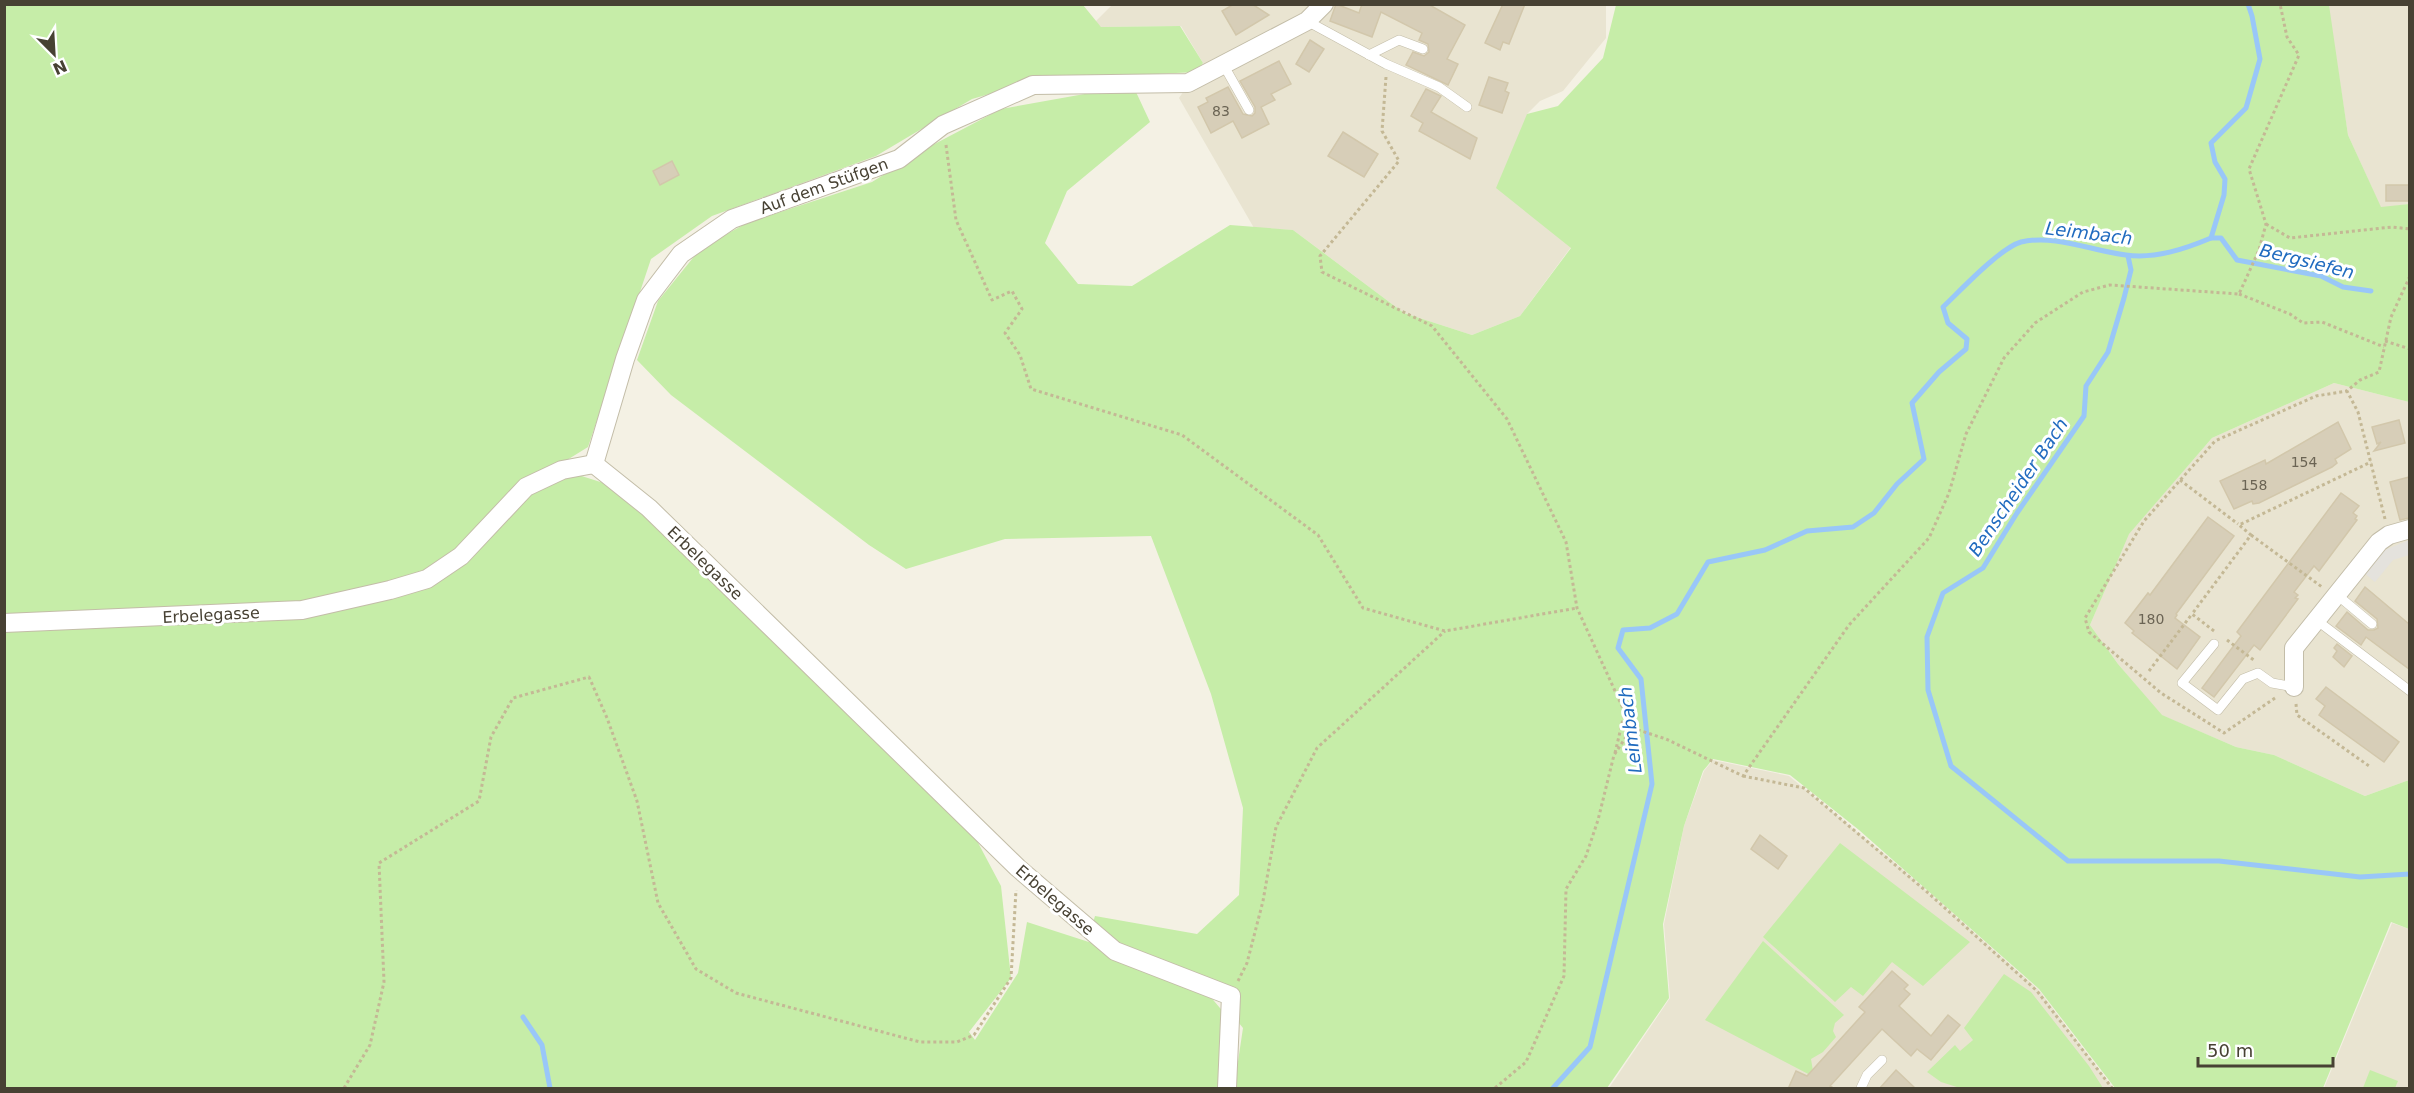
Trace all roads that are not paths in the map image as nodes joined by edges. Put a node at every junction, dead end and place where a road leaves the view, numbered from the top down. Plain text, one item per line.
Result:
1 (1324, 4) edge
2 (1307, 21) junction
3 (1423, 49) dead end
4 (1369, 55) junction
5 (1223, 64) junction
6 (1467, 107) dead end
7 (1249, 110) dead end
8 (594, 464) junction
9 (2409, 529) edge
10 (2335, 595) junction
11 (2315, 619) junction
12 (4, 623) edge
13 (2372, 624) dead end
14 (2214, 644) dead end
15 (2294, 687) joint
16 (2409, 691) edge
17 (1882, 1060) dead end
18 (1227, 1089) edge
19 (1861, 1089) edge

1 - 2 street
2 - 4 lane
2 - 5 street
3 - 4 lane
4 - 6 lane
5 - 7 lane
5 - 8 street, Auf dem Stüfgen
8 - 12 street, Erbelegasse
8 - 18 street, Erbelegasse
9 - 10 street
10 - 11 street
10 - 13 lane
11 - 15 street
11 - 16 lane
14 - 15 lane
17 - 19 lane

